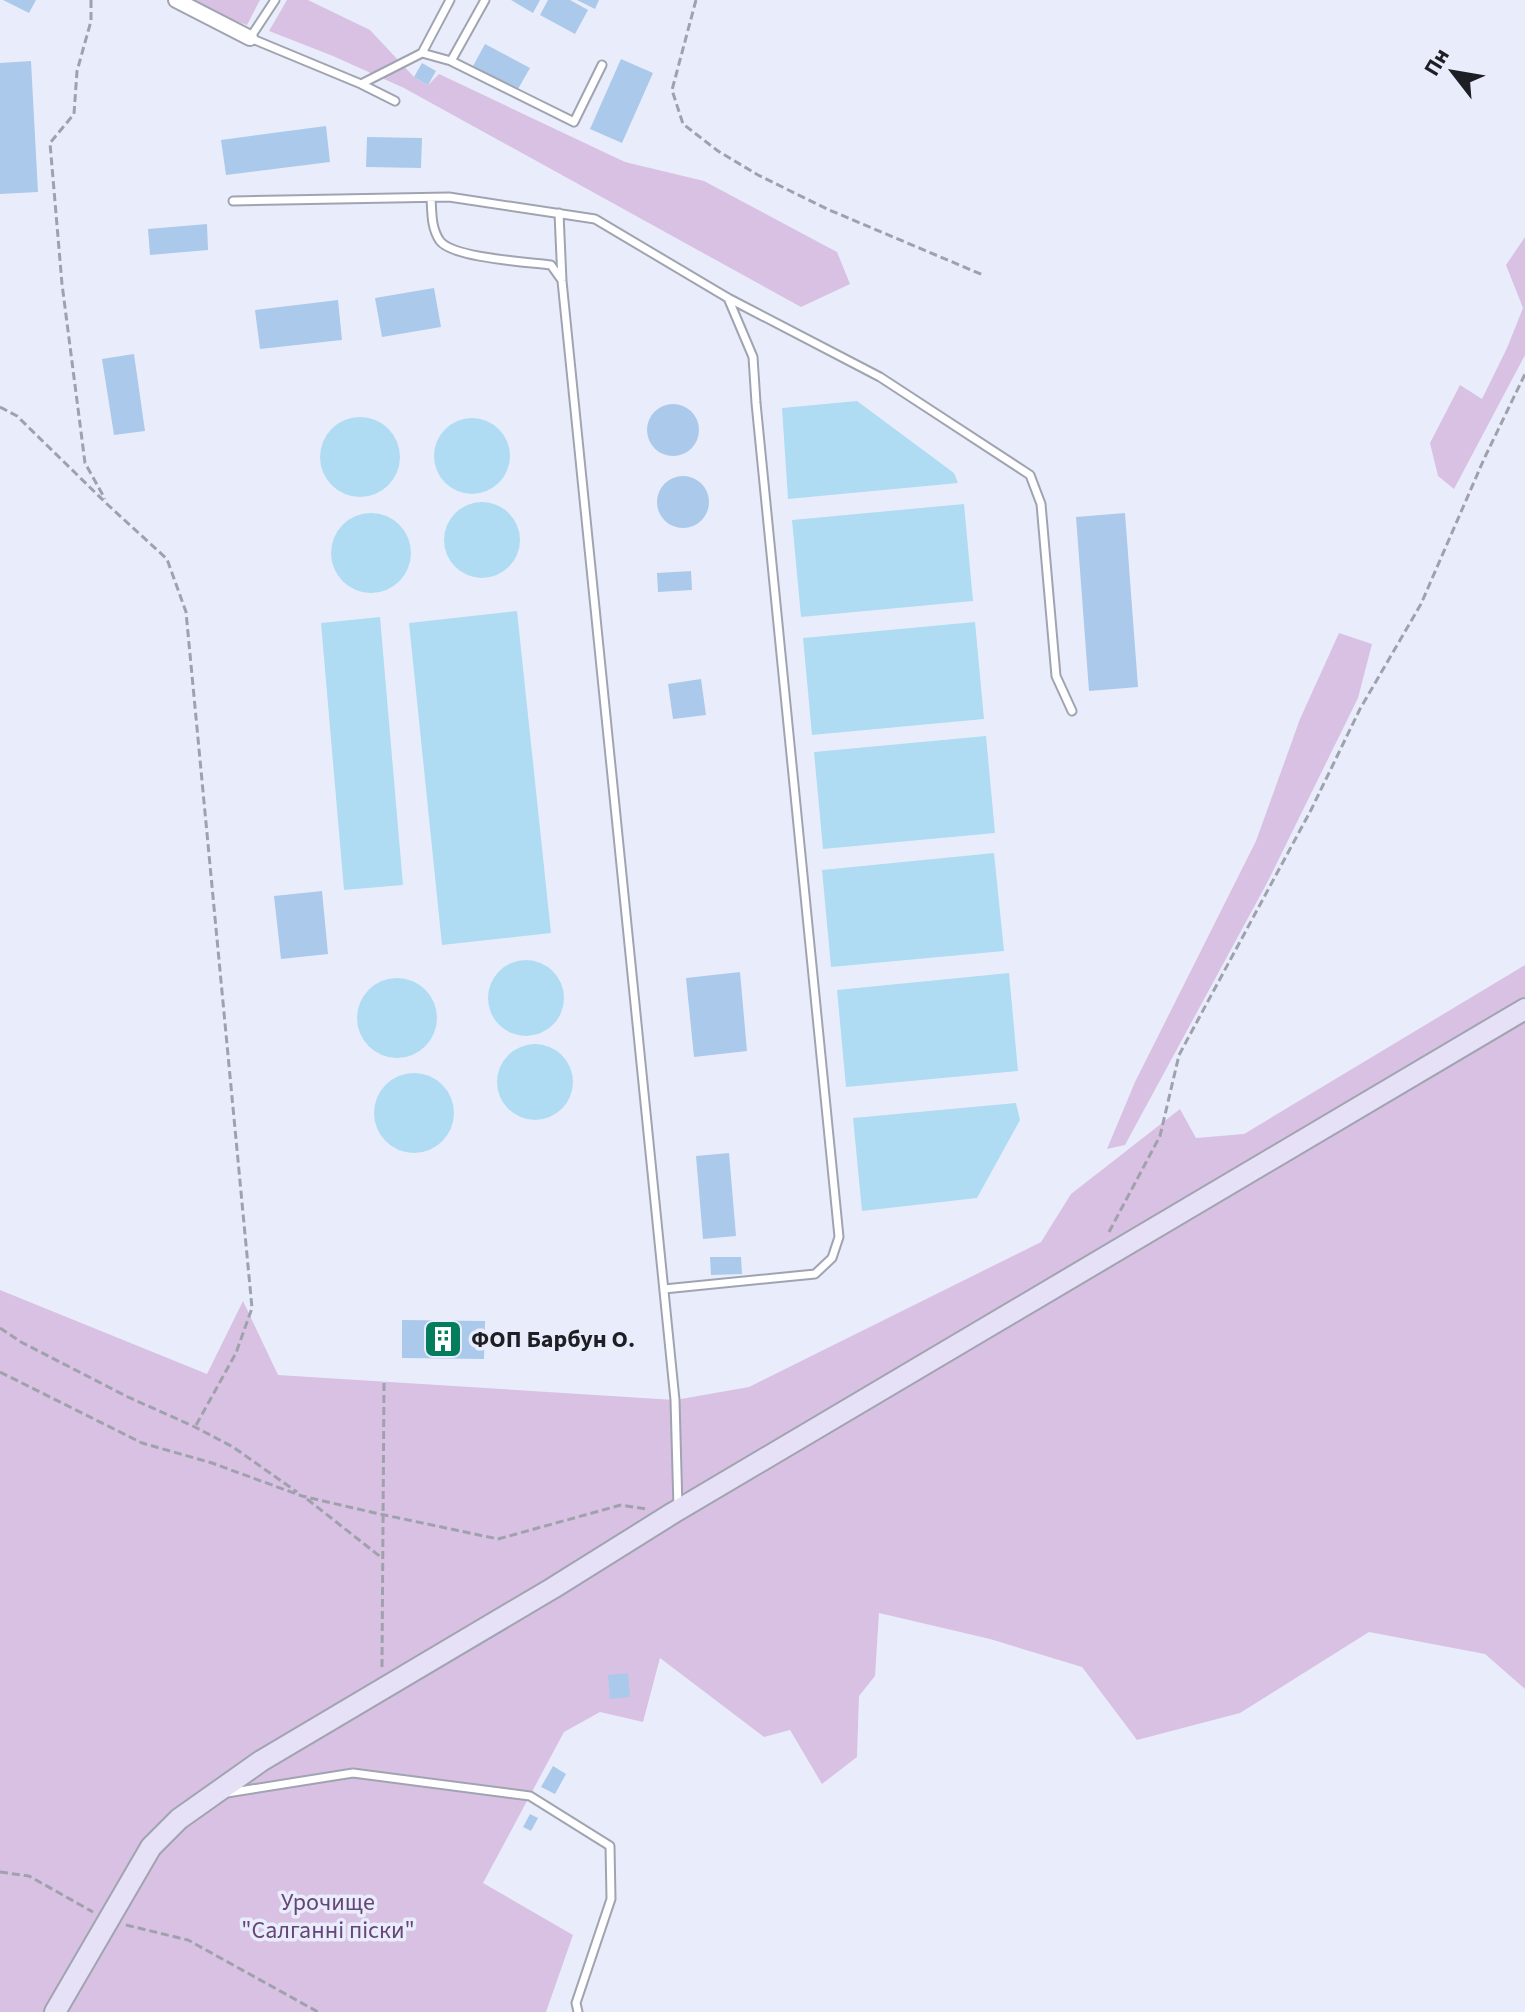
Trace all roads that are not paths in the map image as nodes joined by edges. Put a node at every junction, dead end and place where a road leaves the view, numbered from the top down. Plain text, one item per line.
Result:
1 (176, 0) edge
2 (275, 0) edge
3 (450, 0) edge
4 (485, 0) edge
5 (250, 38) junction
6 (422, 53) junction
7 (451, 61) junction
8 (602, 65) dead end
9 (361, 84) junction
10 (395, 101) dead end
11 (431, 198) junction
12 (233, 201) dead end
13 (559, 213) junction
14 (562, 281) junction
15 (728, 298) junction
16 (1072, 711) dead end
17 (1525, 1009) edge
18 (664, 1289) junction
19 (676, 1511) junction
20 (209, 1796) junction
21 (55, 2012) edge
22 (578, 2012) edge

1 - 5 street
2 - 5 lane
3 - 6 lane
4 - 7 lane
5 - 9 lane
6 - 7 lane
6 - 9 lane
7 - 8 lane
9 - 10 lane
11 - 12 lane
11 - 13 lane
11 - 14 lane
13 - 14 lane
13 - 15 lane
14 - 18 lane
15 - 16 lane
15 - 18 lane
17 - 19 street
18 - 19 lane
19 - 20 street
20 - 21 street
20 - 22 lane

